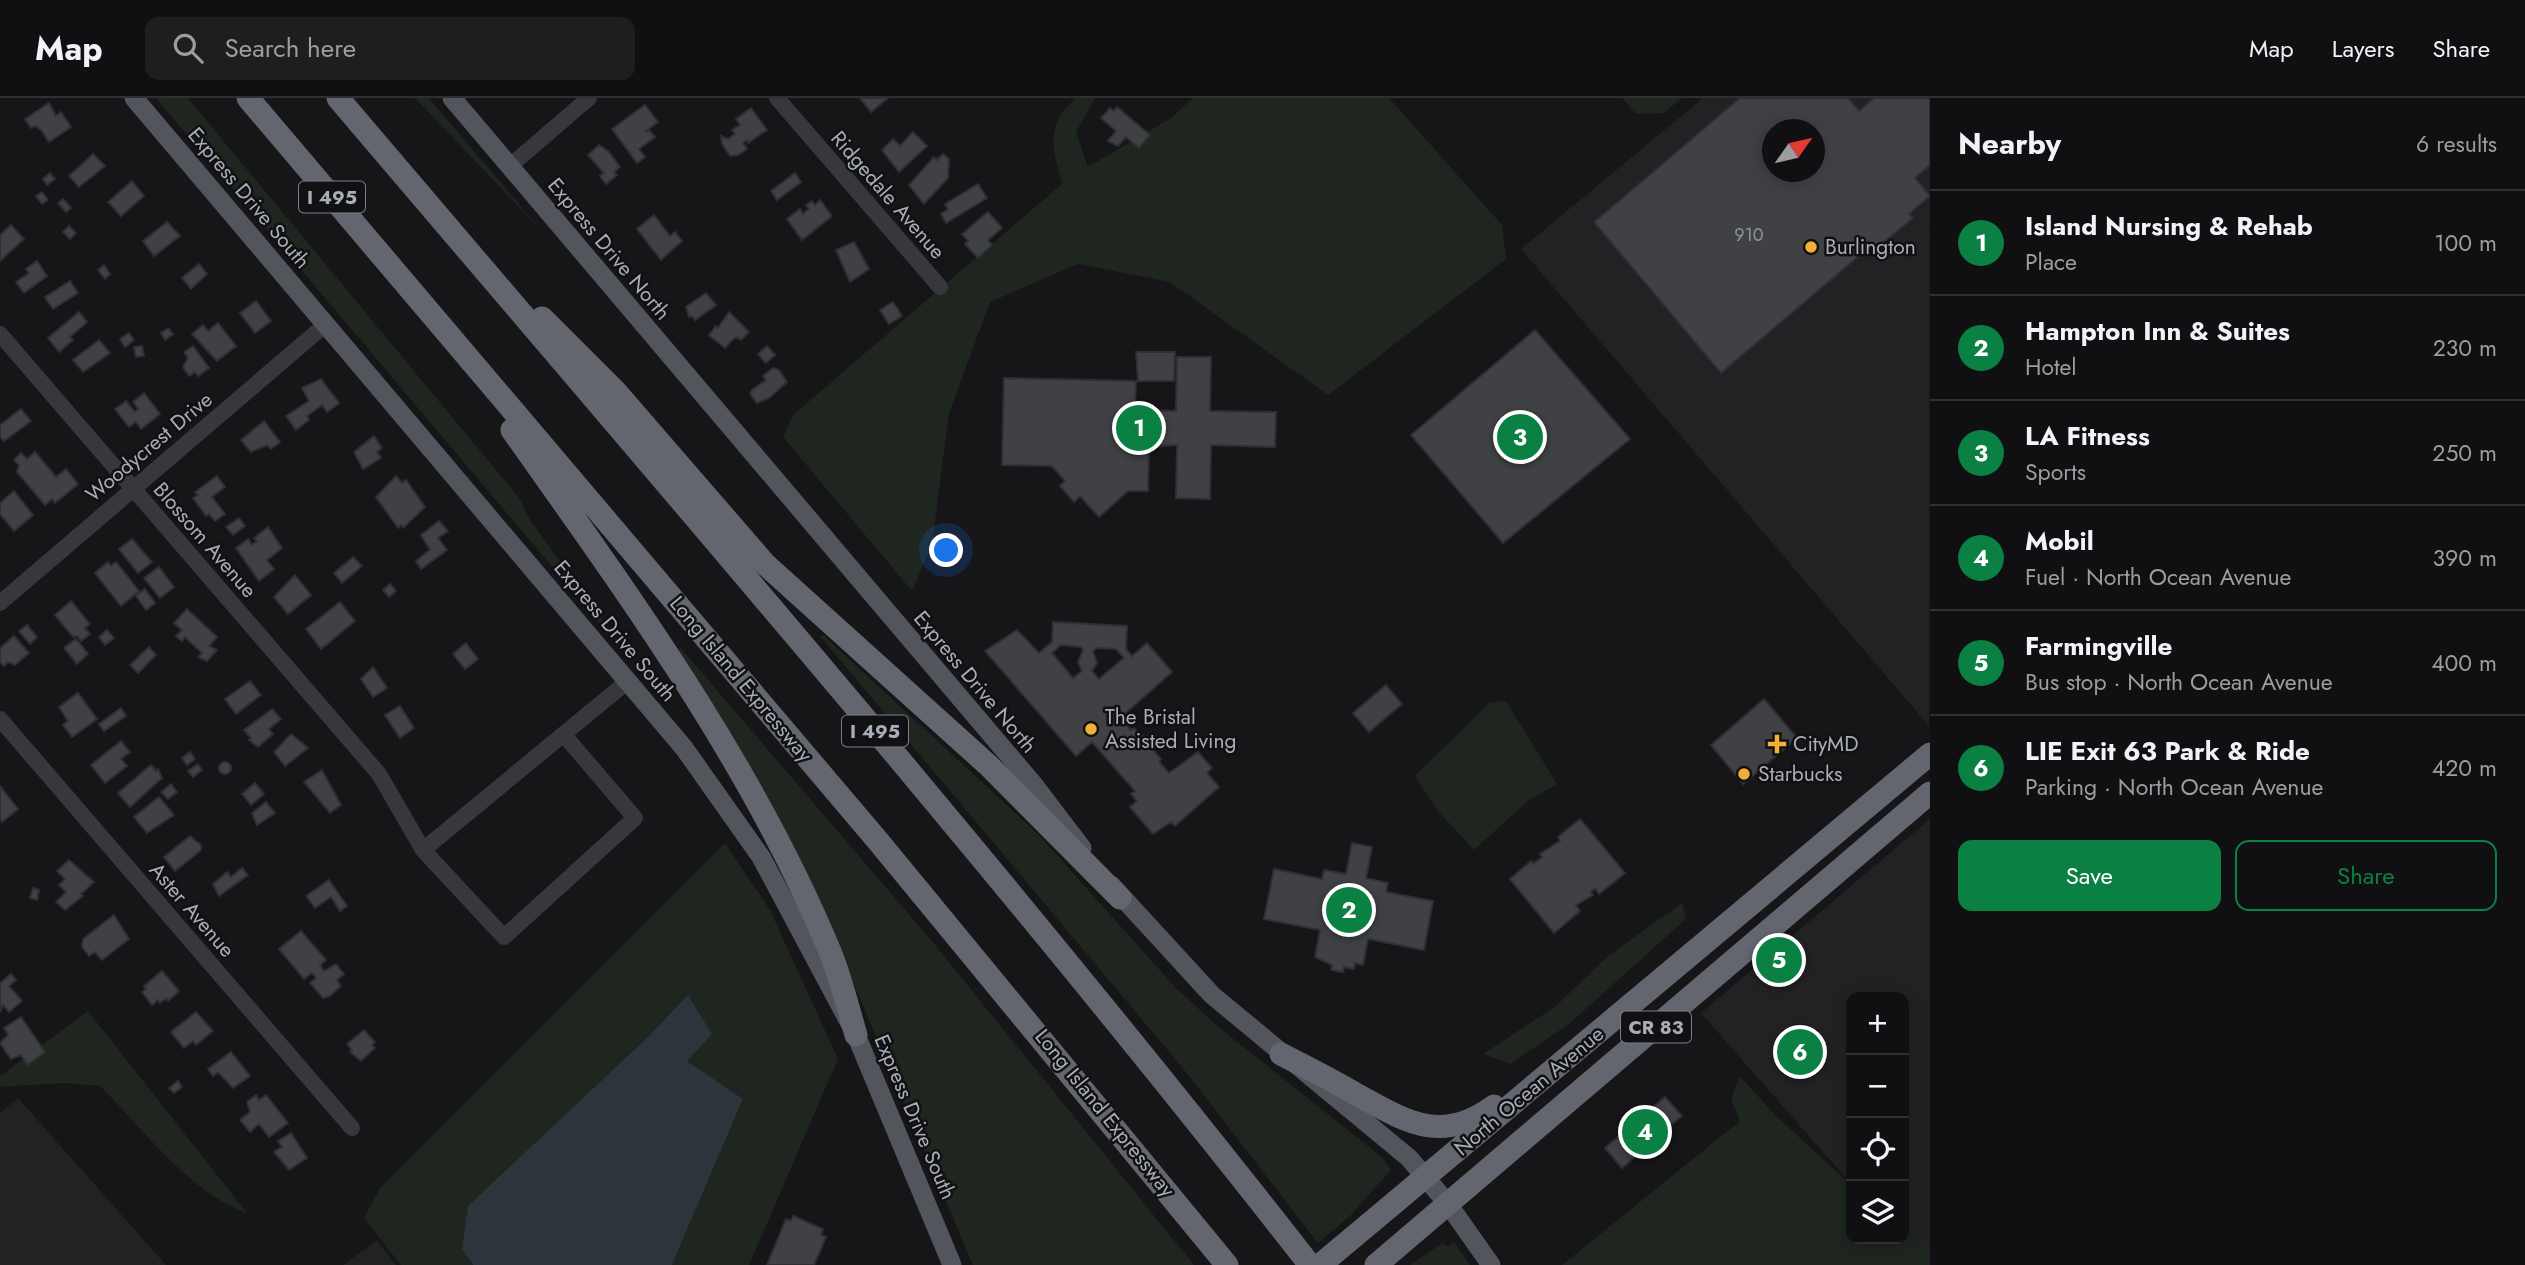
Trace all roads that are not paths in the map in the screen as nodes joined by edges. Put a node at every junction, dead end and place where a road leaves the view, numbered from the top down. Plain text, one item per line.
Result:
1 (134, 98) edge
2 (248, 98) edge
3 (338, 98) edge
4 (452, 98) edge
5 (589, 98) edge
6 (777, 98) edge
7 (510, 166) junction
8 (429, 206) junction
9 (940, 287) dead end
10 (416, 297) junction
11 (326, 324) junction
12 (0, 334) edge
13 (133, 489) junction
14 (0, 603) edge
15 (628, 681) junction
16 (0, 719) edge
17 (564, 735) junction
18 (1930, 754) edge
19 (1930, 793) edge
20 (423, 850) junction
21 (1120, 898) junction
22 (1613, 1021) junction
23 (856, 1035) junction
24 (1281, 1054) junction
25 (352, 1128) dead end
26 (1426, 1176) junction
27 (1448, 1203) junction
28 (1380, 1262) edge
29 (952, 1265) edge
30 (1227, 1265) edge
31 (1310, 1265) edge
32 (1320, 1265) edge
33 (1491, 1265) edge

1 - 11 main road, Express Drive South
2 - 10 highway, Long Island Expressway / I 495
3 - 8 highway, I 495
4 - 7 main road, Express Drive North
5 - 7 street
6 - 9 street, Ridgedale Avenue
7 - 21 main road, Express Drive North
8 - 21 highway
8 - 31 highway, I 495
10 - 23 highway
10 - 30 highway, Long Island Expressway / I 495
11 - 13 street, Woodycrest Drive
11 - 15 main road, Express Drive South
12 - 13 street, Blossom Avenue
13 - 14 street, Woodycrest Drive
13 - 20 street, Blossom Avenue
15 - 17 street
15 - 23 main road, Express Drive South
16 - 25 street, Aster Avenue
17 - 20 street
17 - 20 street, Blossom Avenue
18 - 22 highway, North Ocean Avenue / CR 83
19 - 27 highway, North Ocean Avenue / CR 83
21 - 24 main road, Express Drive North
22 - 24 highway
22 - 26 highway, North Ocean Avenue / CR 83
23 - 29 main road, Express Drive South
24 - 26 main road, Express Drive North
26 - 27 main road, Express Drive North
26 - 32 highway, North Ocean Avenue / CR 83
27 - 28 highway, North Ocean Avenue / CR 83
27 - 33 main road, Express Drive North

